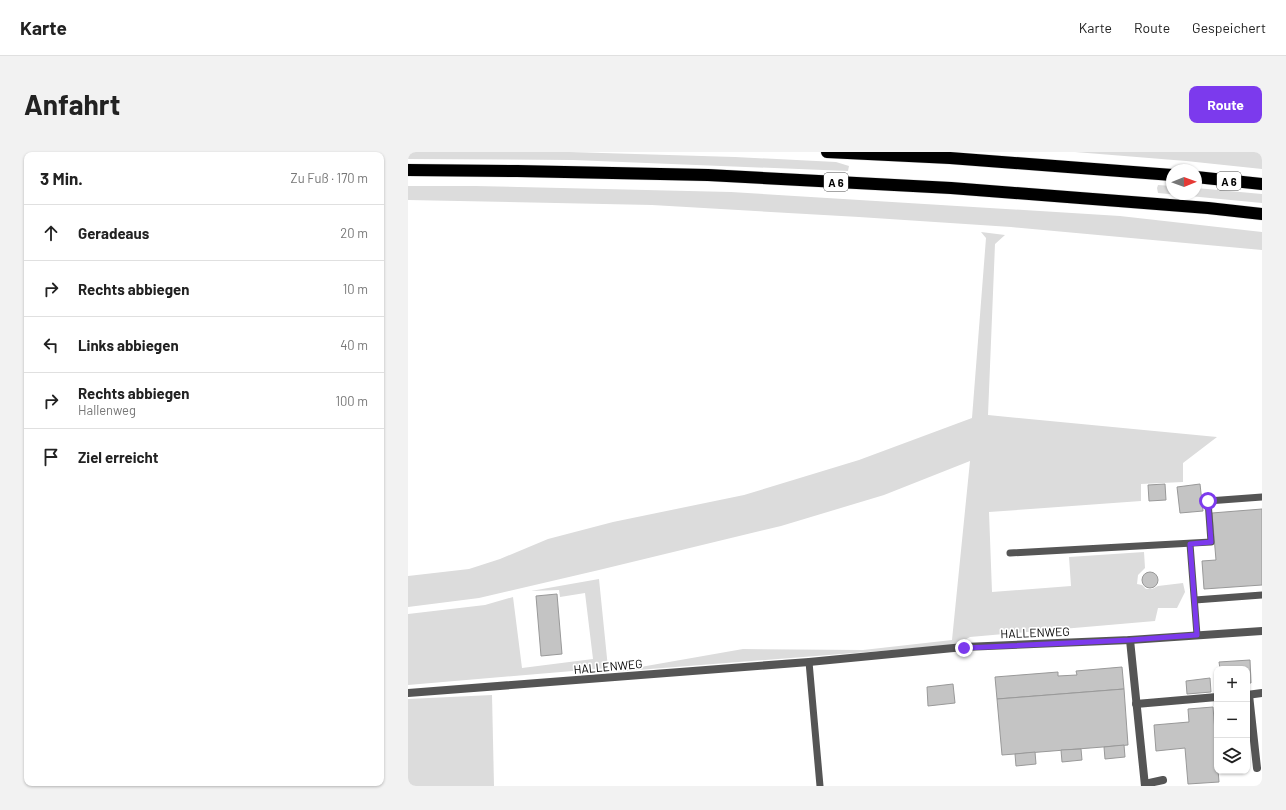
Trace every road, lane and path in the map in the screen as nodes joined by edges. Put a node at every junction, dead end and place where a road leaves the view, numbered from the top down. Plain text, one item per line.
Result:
1 (827, 152) edge
2 (408, 170) edge
3 (1166, 176) edge
4 (1202, 178) edge
5 (1262, 184) edge
6 (1262, 214) edge
7 (1262, 497) edge
8 (1190, 544) junction
9 (1010, 553) dead end
10 (1262, 595) edge
11 (1195, 600) junction
12 (1262, 631) edge
13 (1197, 635) junction
14 (1130, 640) junction
15 (809, 662) junction
16 (408, 693) edge
17 (1262, 693) edge
18 (1250, 695) edge
19 (1214, 697) edge
20 (1249, 702) edge
21 (1136, 704) junction
22 (1257, 768) dead end
23 (1164, 780) dead end
24 (1145, 785) edge
25 (820, 786) edge

1 - 3 highway
2 - 6 highway, A 6
4 - 5 highway, A 6
7 - 8 lane
8 - 9 lane
8 - 11 lane
10 - 11 lane
11 - 13 lane
12 - 13 street, HALLENWEG
13 - 14 street, HALLENWEG
14 - 15 street, HALLENWEG
14 - 21 street
15 - 16 street, HALLENWEG
15 - 25 lane
17 - 18 street
19 - 21 street
20 - 22 street
21 - 24 street
23 - 24 street

